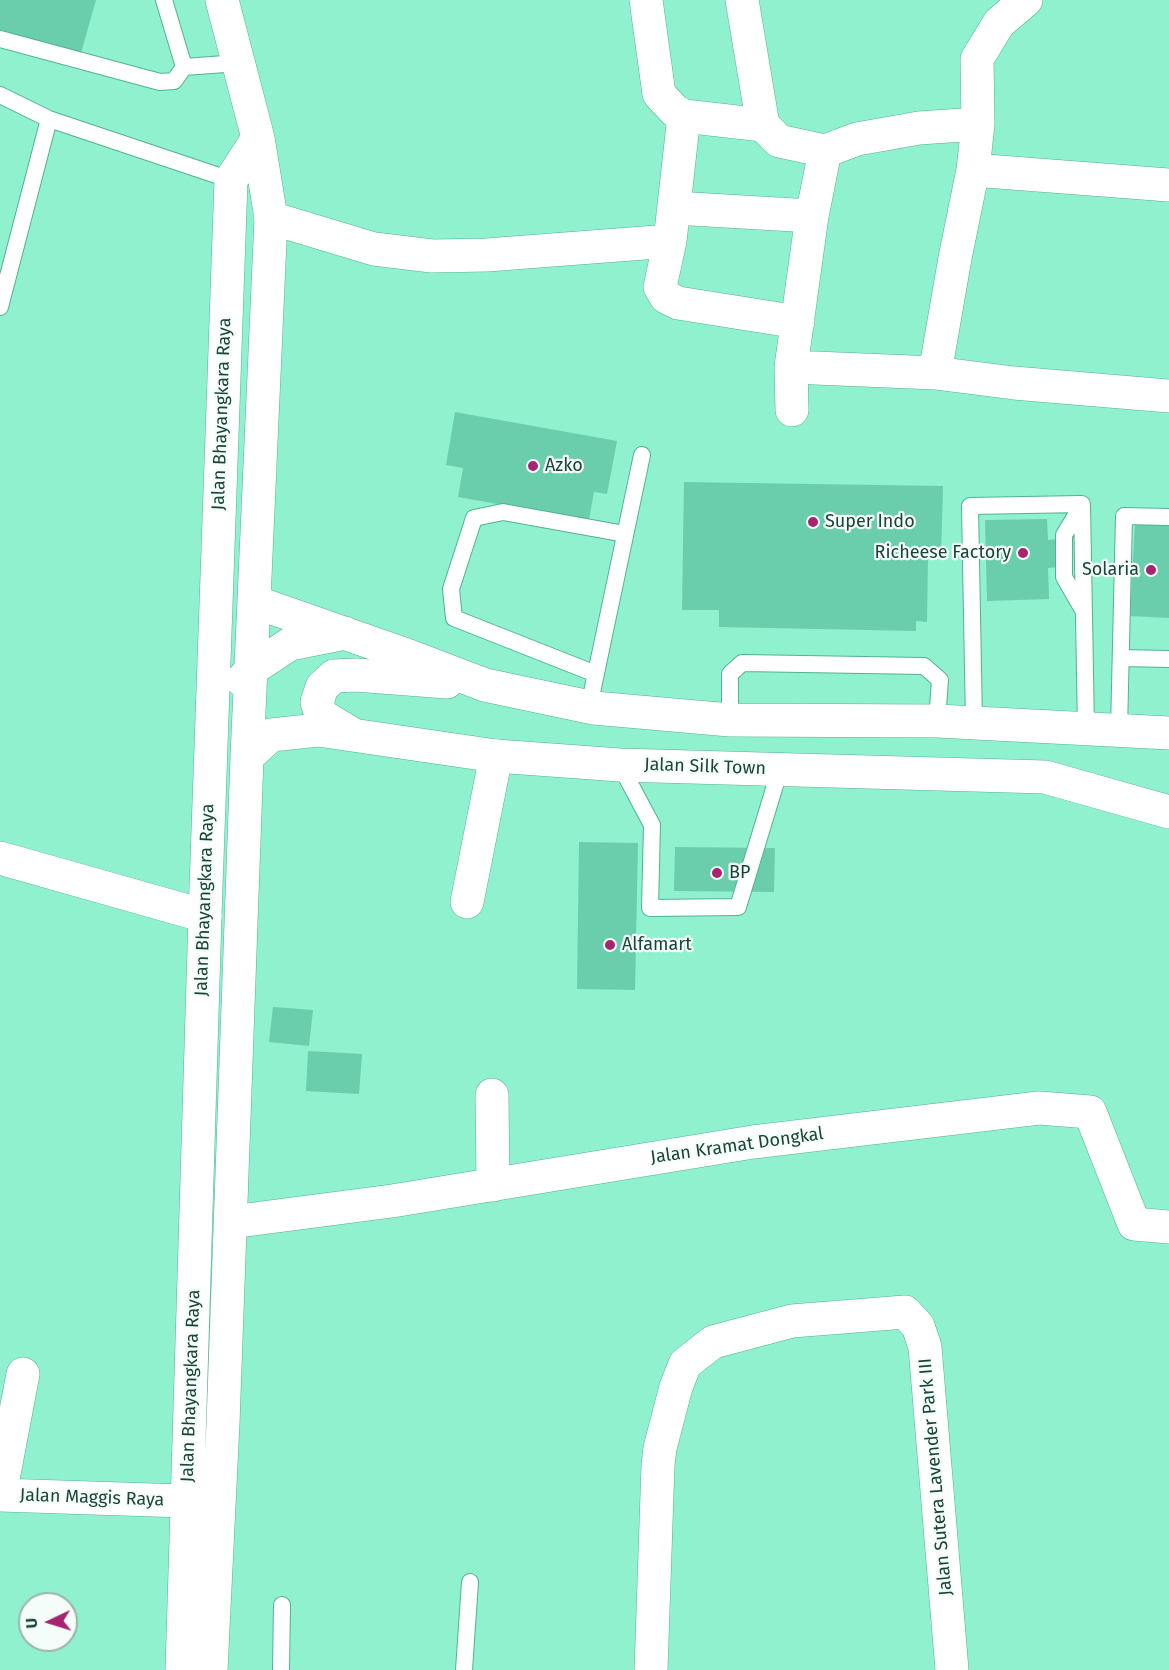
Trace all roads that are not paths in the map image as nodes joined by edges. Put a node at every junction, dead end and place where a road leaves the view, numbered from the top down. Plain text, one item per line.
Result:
1 (164, 0) edge
2 (222, 0) edge
3 (646, 0) edge
4 (742, 0) edge
5 (1026, 0) edge
6 (0, 39) edge
7 (239, 63) junction
8 (184, 67) junction
9 (0, 95) edge
10 (684, 116) junction
11 (50, 119) junction
12 (978, 124) junction
13 (763, 125) junction
14 (258, 138) junction
15 (825, 151) junction
16 (973, 170) junction
17 (231, 180) junction
18 (1169, 185) edge
19 (674, 208) junction
20 (812, 216) junction
21 (271, 218) junction
22 (670, 241) junction
23 (0, 307) edge
24 (798, 322) junction
25 (791, 367) junction
26 (935, 373) junction
27 (1169, 396) edge
28 (792, 410) dead end
29 (642, 455) dead end
30 (1169, 517) edge
31 (625, 534) junction
32 (255, 602) junction
33 (346, 633) junction
34 (1121, 658) junction
35 (1169, 659) edge
36 (252, 669) junction
37 (596, 674) junction
38 (485, 685) junction
39 (594, 708) junction
40 (211, 715) junction
41 (730, 720) junction
42 (937, 722) junction
43 (974, 723) junction
44 (1086, 729) junction
45 (1119, 730) junction
46 (1169, 733) edge
47 (354, 735) junction
48 (496, 756) junction
49 (248, 757) junction
50 (620, 765) junction
51 (780, 769) junction
52 (1169, 812) edge
53 (0, 858) edge
54 (467, 902) dead end
55 (205, 915) junction
56 (492, 1095) dead end
57 (493, 1185) junction
58 (231, 1222) junction
59 (1169, 1227) edge
60 (194, 1314) junction
61 (227, 1314) junction
62 (23, 1374) dead end
63 (0, 1495) edge
64 (204, 1501) junction
65 (470, 1582) dead end
66 (282, 1605) dead end
67 (950, 1663) edge
68 (182, 1670) edge
69 (211, 1670) edge
70 (281, 1670) edge
71 (464, 1670) edge
72 (651, 1670) edge

1 - 8 lane
2 - 7 main road, Jalan Bhayangkara Raya
3 - 10 main road
4 - 13 main road
5 - 12 main road
6 - 8 lane
7 - 8 lane
7 - 14 main road, Jalan Bhayangkara Raya
9 - 11 lane
10 - 13 main road
10 - 19 main road
11 - 17 lane
11 - 23 lane
12 - 15 main road
12 - 16 main road
13 - 15 main road
14 - 17 main road
14 - 21 main road, Jalan Bhayangkara Raya
15 - 20 main road
16 - 18 main road
16 - 26 main road
17 - 40 main road, Jalan Bhayangkara Raya
19 - 20 main road
19 - 22 main road
20 - 24 main road
21 - 22 main road
21 - 32 main road, Jalan Bhayangkara Raya
22 - 24 main road
24 - 25 main road
25 - 26 main road
25 - 28 main road
26 - 27 main road
29 - 31 lane
30 - 34 lane
31 - 37 lane
31 - 37 lane
32 - 33 main road
32 - 36 main road, Jalan Bhayangkara Raya
33 - 36 main road
33 - 38 main road
34 - 35 lane
34 - 45 lane
36 - 40 main road
36 - 49 main road, Jalan Bhayangkara Raya
37 - 39 lane
38 - 39 main road
38 - 47 main road
39 - 41 main road
40 - 55 main road, Jalan Bhayangkara Raya
41 - 42 main road
41 - 42 lane
42 - 43 main road
43 - 44 main road
43 - 44 lane
44 - 45 main road
45 - 46 main road
47 - 48 main road, Jalan Silk Town
47 - 49 main road, Jalan Silk Town
48 - 50 main road, Jalan Silk Town
48 - 54 main road
49 - 58 main road, Jalan Bhayangkara Raya
50 - 51 main road, Jalan Silk Town
50 - 51 lane
51 - 52 main road, Jalan Silk Town
53 - 55 main road
55 - 60 main road, Jalan Bhayangkara Raya
56 - 57 main road
57 - 58 main road, Jalan Kramat Dongkal
57 - 59 main road, Jalan Kramat Dongkal
58 - 61 main road, Jalan Bhayangkara Raya
60 - 61 main road
60 - 64 main road, Jalan Bhayangkara Raya
61 - 64 main road, Jalan Bhayangkara Raya
62 - 63 main road
63 - 64 main road, Jalan Maggis Raya
64 - 68 main road, Jalan Bhayangkara Raya
64 - 69 main road, Jalan Bhayangkara Raya
65 - 71 lane
66 - 70 lane
67 - 72 main road, Jalan Sutera Lavender Park III

